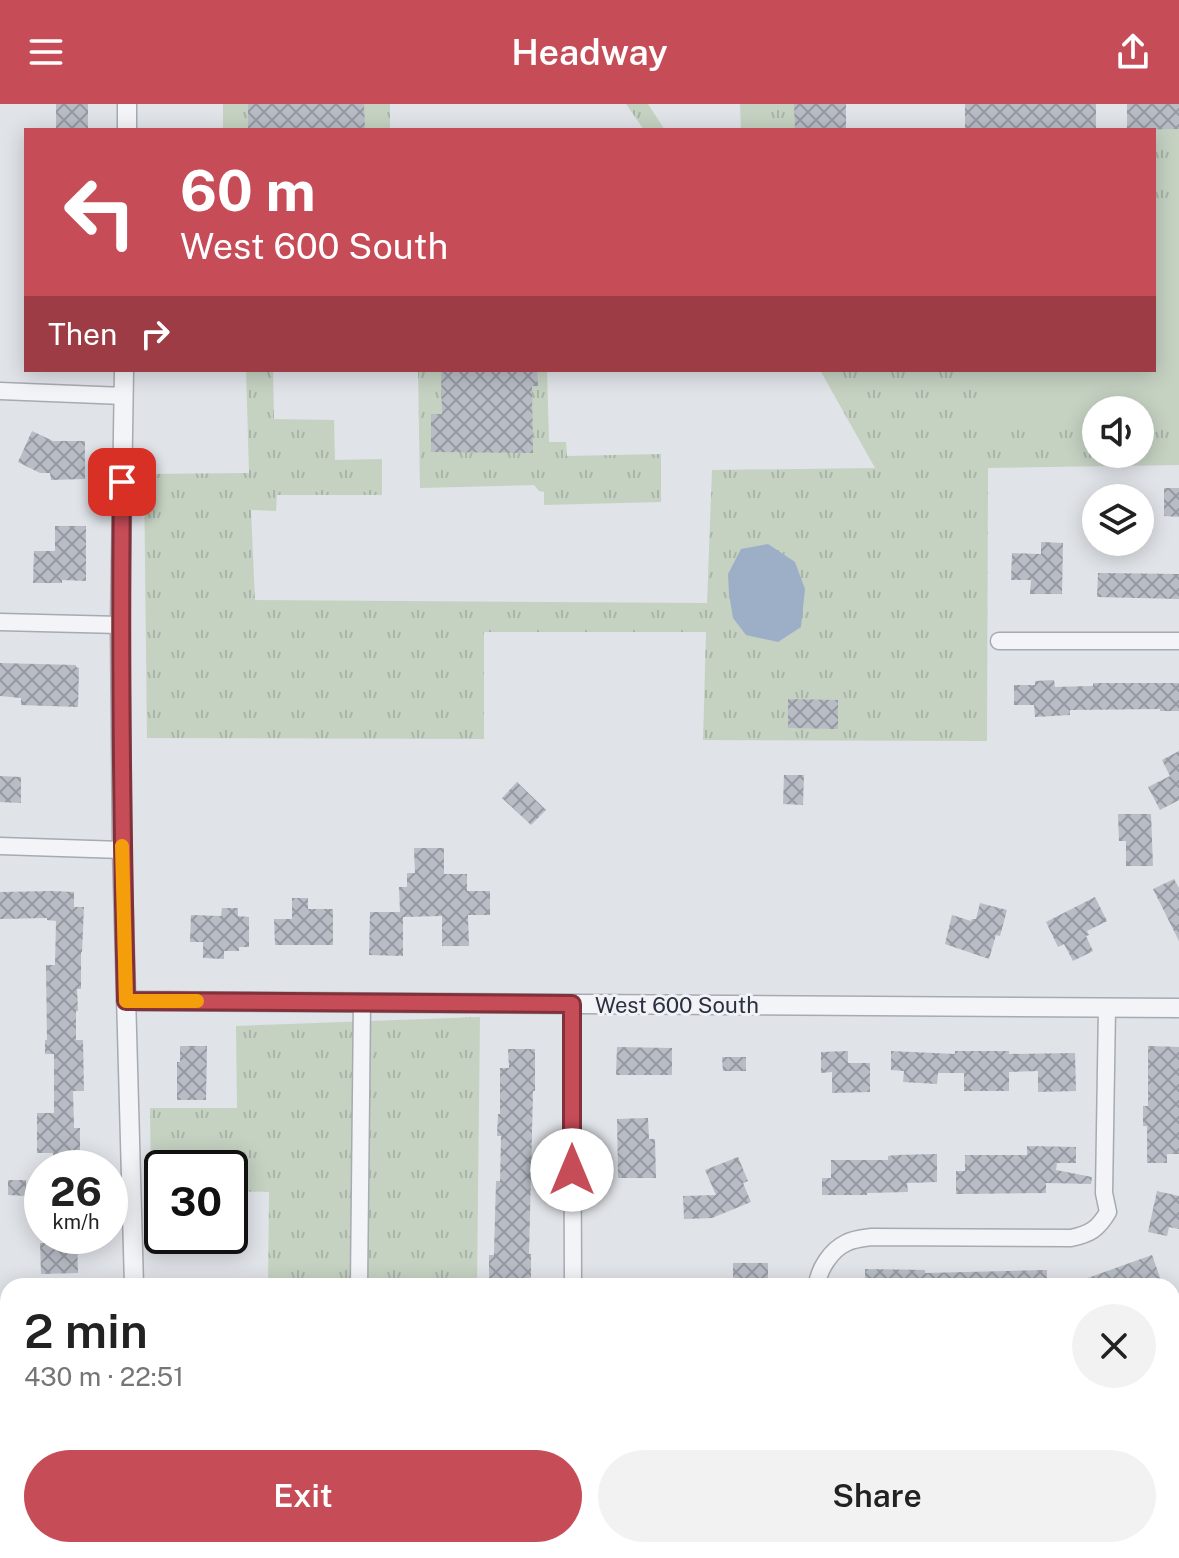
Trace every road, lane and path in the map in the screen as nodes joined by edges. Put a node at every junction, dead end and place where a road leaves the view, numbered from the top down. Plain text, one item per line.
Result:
1 (127, 104) edge
2 (127, 128) edge
3 (124, 372) edge
4 (0, 391) edge
5 (124, 396) junction
6 (0, 622) edge
7 (120, 625) junction
8 (999, 641) dead end
9 (1179, 641) edge
10 (0, 846) edge
11 (122, 850) junction
12 (126, 1001) junction
13 (362, 1002) junction
14 (572, 1004) junction
15 (1107, 1007) junction
16 (1179, 1008) edge
17 (134, 1278) edge
18 (359, 1278) edge
19 (573, 1278) edge
20 (818, 1278) edge

1 - 2 street
3 - 5 street
4 - 5 street
5 - 7 street
6 - 7 street
7 - 11 street
8 - 9 street
10 - 11 street
11 - 12 street
12 - 13 street, West 600 South
12 - 17 street
13 - 14 street, West 600 South
13 - 18 street
14 - 15 street, West 600 South
14 - 19 street
15 - 16 street, West 600 South
15 - 20 street

